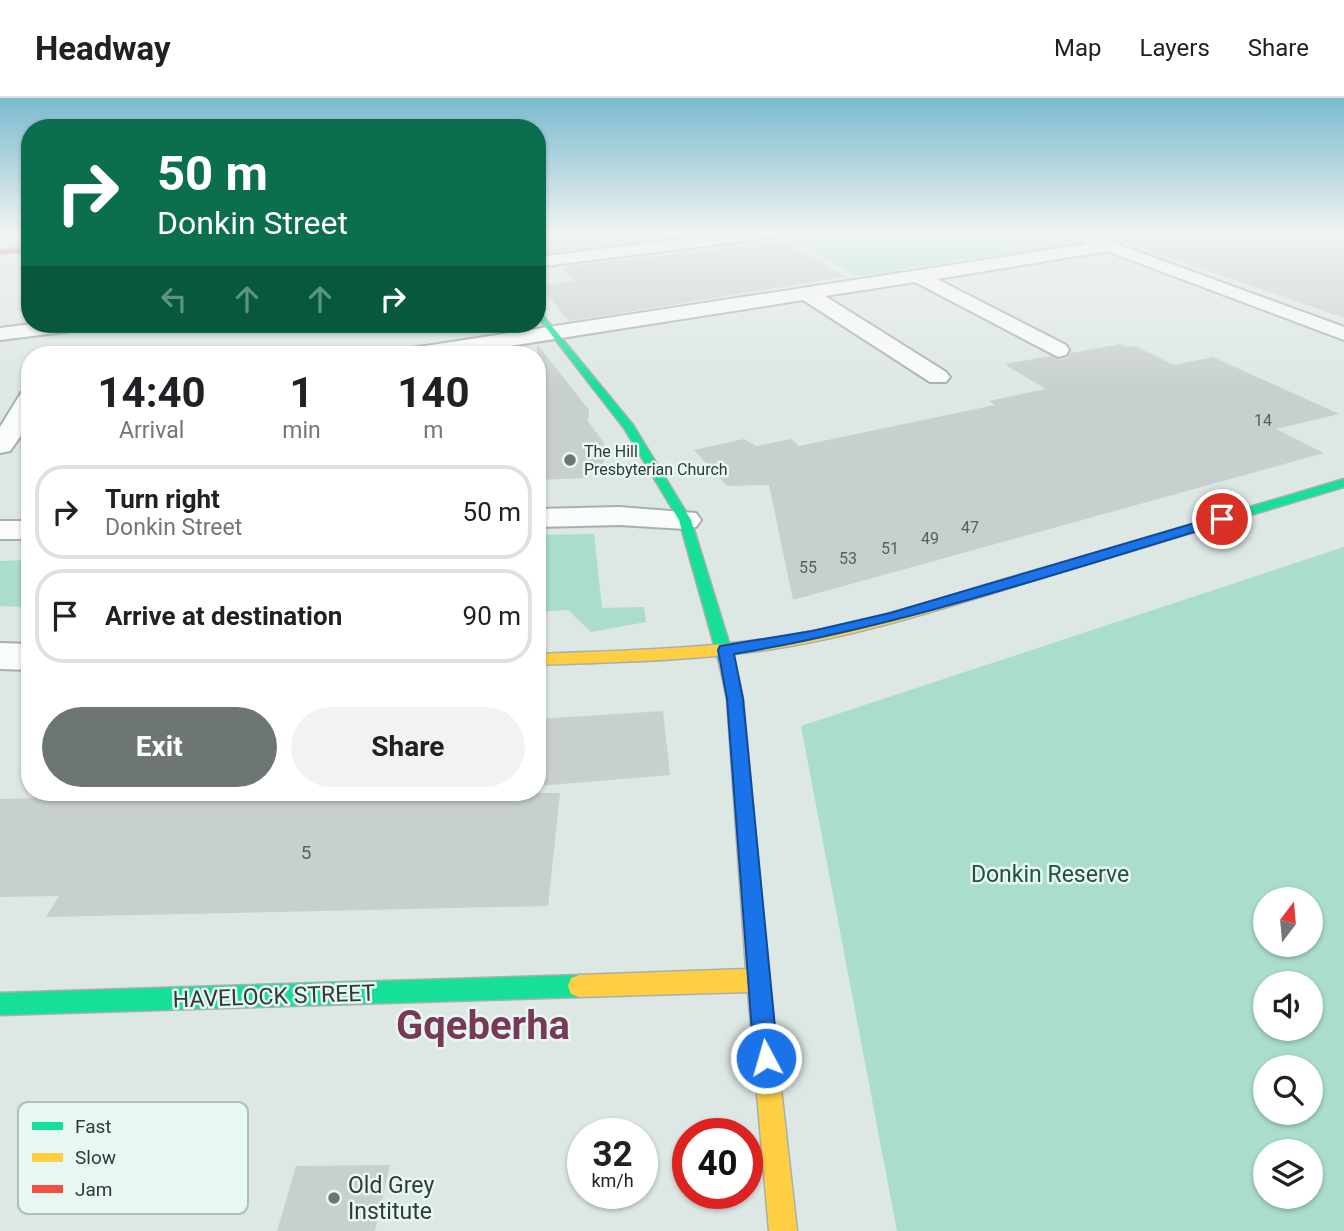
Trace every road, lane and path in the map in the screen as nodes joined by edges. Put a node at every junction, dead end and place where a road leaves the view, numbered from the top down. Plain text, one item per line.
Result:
1 (862, 284) edge
2 (933, 284) edge
3 (1211, 284) edge
4 (806, 293) junction
5 (546, 322) edge
6 (55, 333) edge
7 (554, 333) junction
8 (0, 334) edge
9 (1344, 334) edge
10 (470, 346) edge
11 (1058, 350) dead end
12 (938, 377) dead end
13 (20, 413) edge
14 (0, 445) edge
15 (1344, 483) edge
16 (546, 518) edge
17 (685, 520) junction
18 (0, 530) edge
19 (21, 530) edge
20 (725, 650) junction
21 (0, 656) edge
22 (21, 657) edge
23 (546, 660) edge
24 (758, 980) junction
25 (0, 1004) edge
26 (783, 1231) edge

1 - 4 street
2 - 11 street
3 - 9 street
4 - 7 street
4 - 12 street
5 - 7 street
6 - 8 street
7 - 10 street
7 - 17 street
13 - 14 street
15 - 20 street
16 - 17 street
17 - 20 street
18 - 19 street
20 - 23 street
20 - 24 street
21 - 22 street
24 - 25 street, HAVELOCK STREET
24 - 26 street

